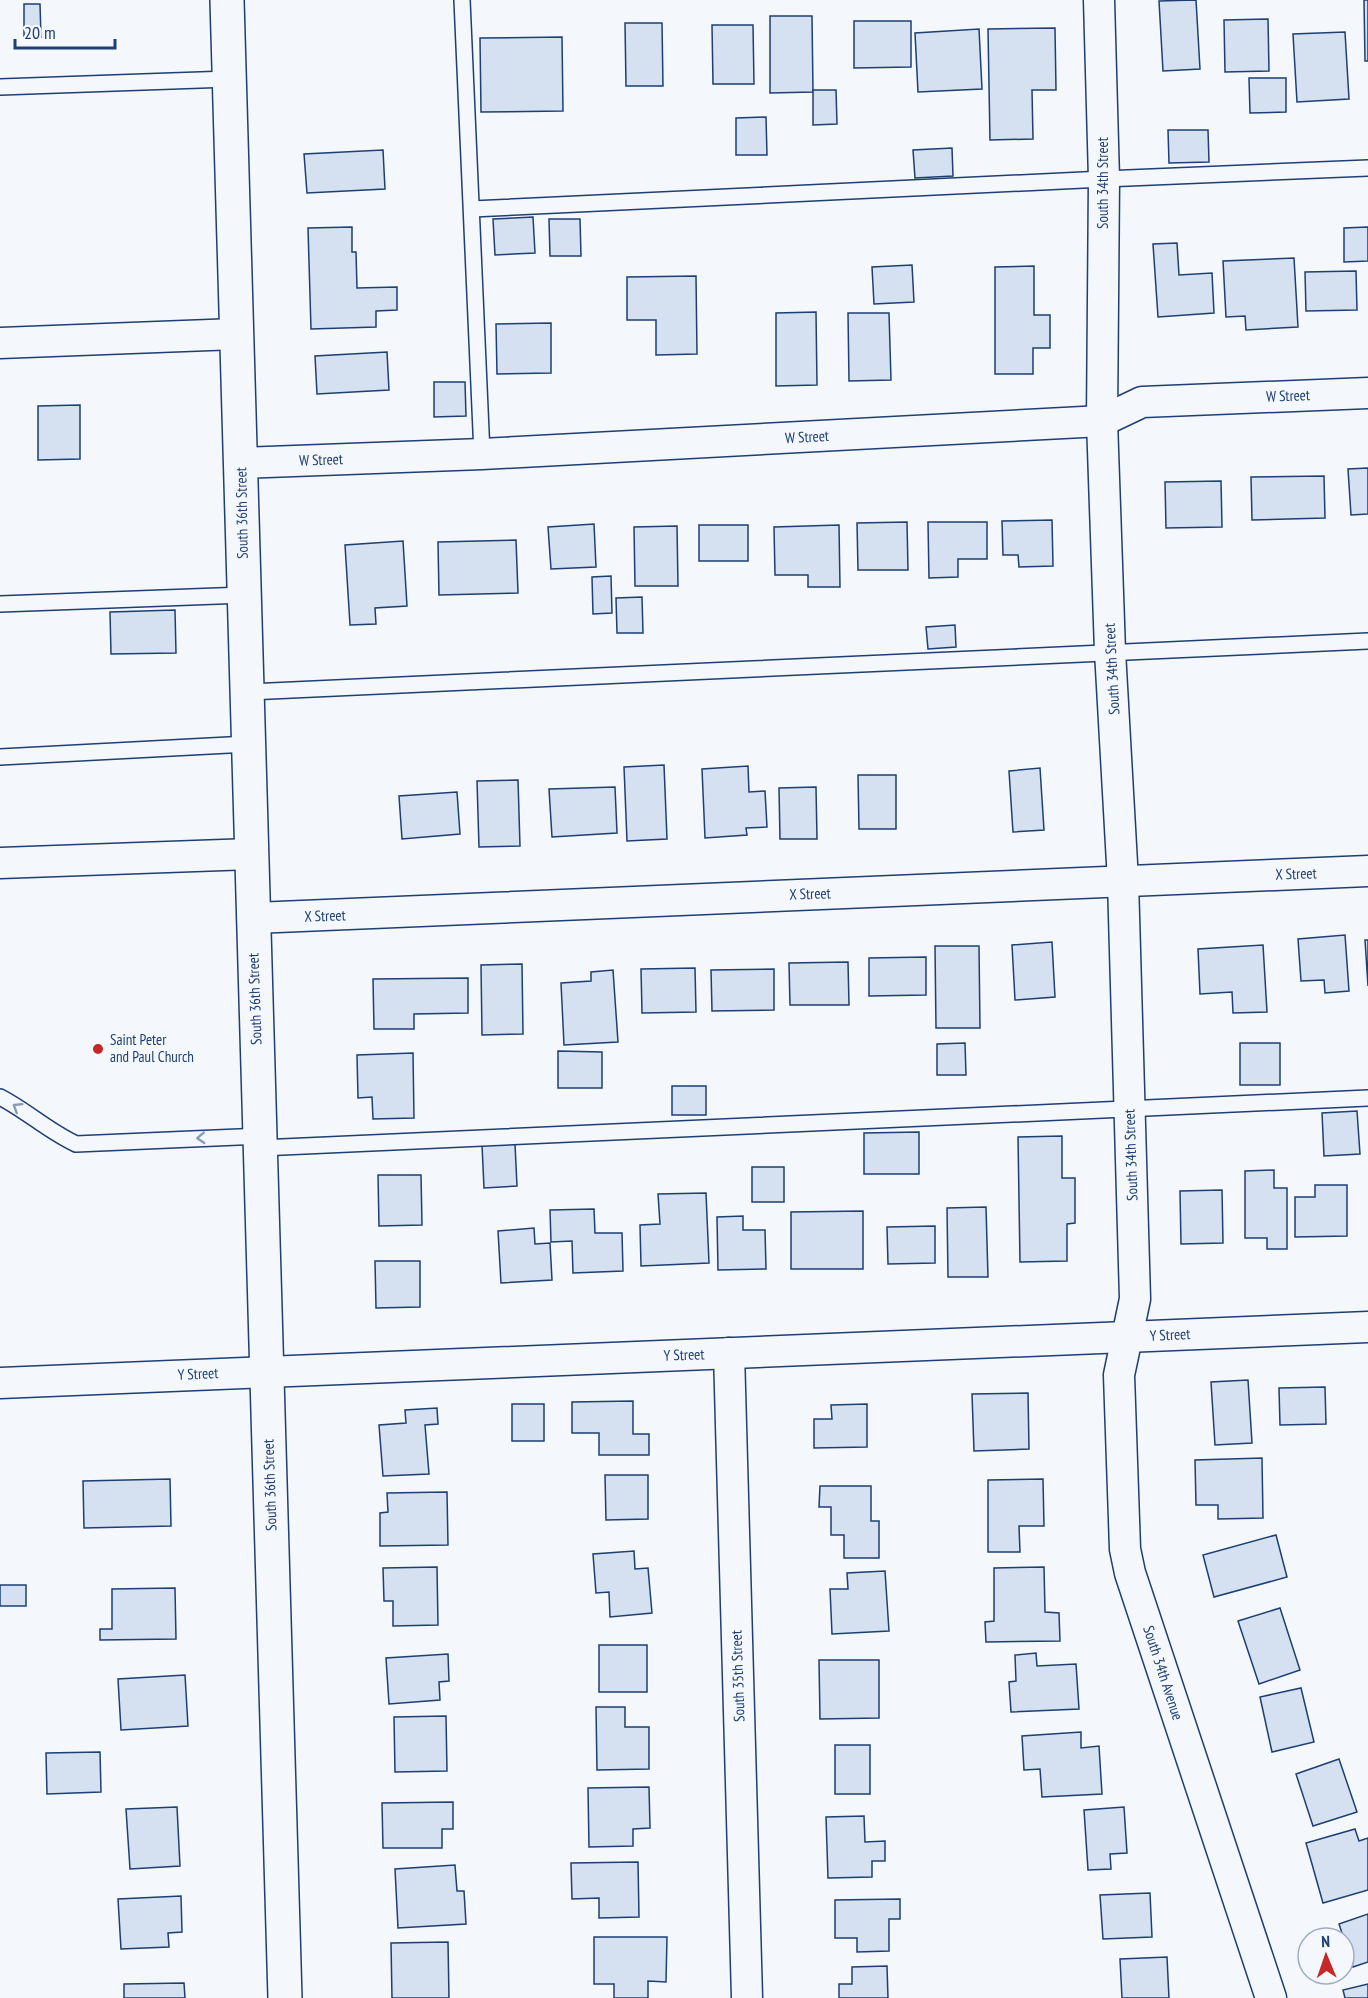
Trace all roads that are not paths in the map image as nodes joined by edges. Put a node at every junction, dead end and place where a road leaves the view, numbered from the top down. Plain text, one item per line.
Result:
1 (227, 0) edge
2 (462, 0) edge
3 (1099, 0) edge
4 (229, 79) junction
5 (0, 87) edge
6 (1368, 168) edge
7 (1104, 179) junction
8 (472, 209) junction
9 (236, 334) junction
10 (0, 344) edge
11 (1368, 393) edge
12 (1102, 422) junction
13 (482, 454) junction
14 (241, 463) junction
15 (244, 595) junction
16 (0, 604) edge
17 (1368, 641) edge
18 (1110, 651) junction
19 (247, 692) junction
20 (248, 744) junction
21 (0, 757) edge
22 (251, 854) junction
23 (0, 863) edge
24 (1368, 871) edge
25 (1123, 881) junction
26 (253, 918) junction
27 (0, 1097) edge
28 (1368, 1098) edge
29 (1129, 1108) junction
30 (260, 1142) junction
31 (1368, 1327) edge
32 (1126, 1337) junction
33 (729, 1353) junction
34 (267, 1371) junction
35 (0, 1383) edge
36 (285, 1998) edge
37 (747, 1998) edge
38 (1271, 1998) edge

1 - 4 main road, South 36th Street
2 - 8 lane
3 - 7 street, South 34th Street
4 - 5 lane
4 - 9 main road, South 36th Street
6 - 7 lane
7 - 8 lane
7 - 12 street, South 34th Street
8 - 13 lane
9 - 10 street
9 - 14 main road, South 36th Street
11 - 12 street, W Street
12 - 13 street, W Street
12 - 18 street, South 34th Street
13 - 14 street, W Street
14 - 15 main road, South 36th Street
15 - 16 lane
15 - 19 main road, South 36th Street
17 - 18 lane
18 - 19 lane
18 - 25 street, South 34th Street
19 - 20 main road, South 36th Street
20 - 21 lane
20 - 22 main road, South 36th Street
22 - 23 street
22 - 26 main road, South 36th Street
24 - 25 street, X Street
25 - 26 street, X Street
25 - 29 street, South 34th Street
26 - 30 main road, South 36th Street
30 -> 27 lane
28 - 29 lane
29 - 30 lane
29 - 32 street, South 34th Street
30 - 34 main road, South 36th Street
31 - 32 street, Y Street
32 - 33 street, Y Street
32 - 38 street, South 34th Avenue
33 - 34 street, Y Street
33 - 37 street, South 35th Street
34 - 35 street, Y Street
34 - 36 main road, South 36th Street

